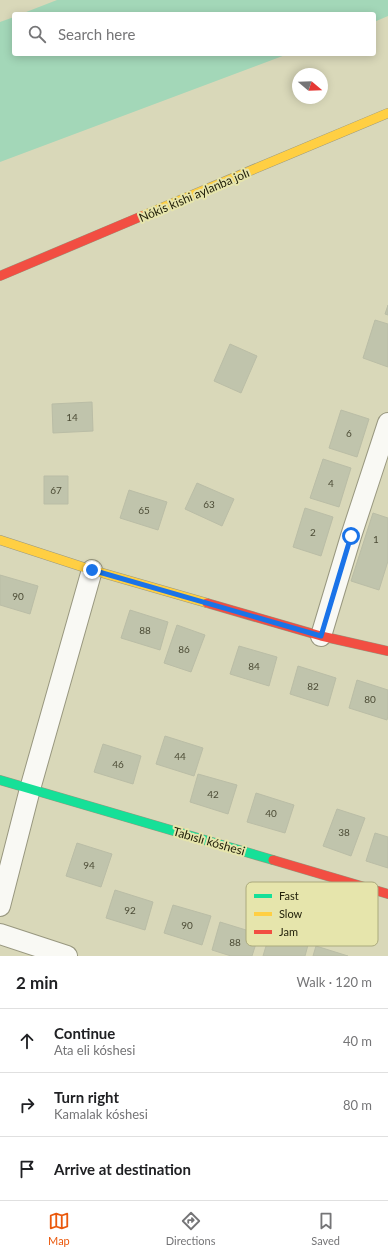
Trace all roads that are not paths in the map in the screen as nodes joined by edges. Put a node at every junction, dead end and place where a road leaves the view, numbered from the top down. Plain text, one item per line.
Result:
1 (388, 113) edge
2 (0, 276) edge
3 (388, 423) edge
4 (0, 540) edge
5 (92, 570) junction
6 (321, 636) junction
7 (388, 651) edge
8 (0, 780) edge
9 (30, 789) junction
10 (347, 882) edge
11 (378, 891) edge
12 (388, 894) edge
13 (0, 906) edge
14 (0, 934) edge
15 (67, 956) edge

1 - 2 street, Nókis kishi aylanba jolı
3 - 6 street
4 - 5 street
5 - 6 street
5 - 9 street
6 - 7 street
8 - 9 street, Tabıslı kóshesi
9 - 10 street, Tabıslı kóshesi
9 - 13 street
11 - 12 street, Tabıslı kóshesi
14 - 15 street

